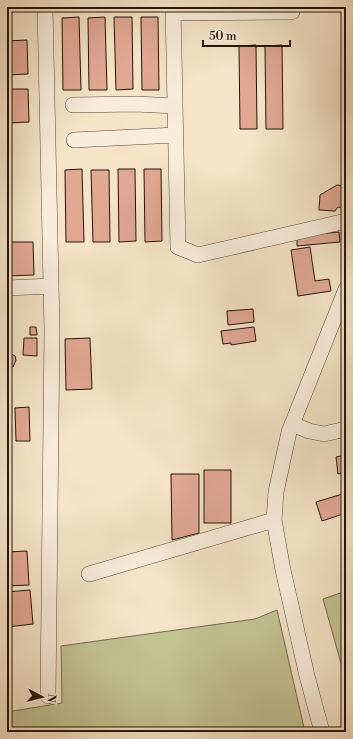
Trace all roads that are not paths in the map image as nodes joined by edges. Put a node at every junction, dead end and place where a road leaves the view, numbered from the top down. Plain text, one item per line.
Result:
1 (44, 7) edge
2 (174, 10) edge
3 (292, 12) dead end
4 (73, 104) dead end
5 (175, 106) junction
6 (176, 135) junction
7 (74, 140) dead end
8 (346, 221) edge
9 (51, 286) junction
10 (7, 288) edge
11 (345, 293) edge
12 (292, 424) junction
13 (346, 429) edge
14 (274, 520) junction
15 (89, 574) dead end
16 (48, 696) dead end
17 (322, 732) edge

1 - 9 street
2 - 3 street
2 - 5 street
4 - 5 street
5 - 6 street
6 - 7 street
6 - 8 street
9 - 10 street
9 - 16 street
11 - 12 street
12 - 13 street
12 - 14 street
14 - 15 street
14 - 17 street

